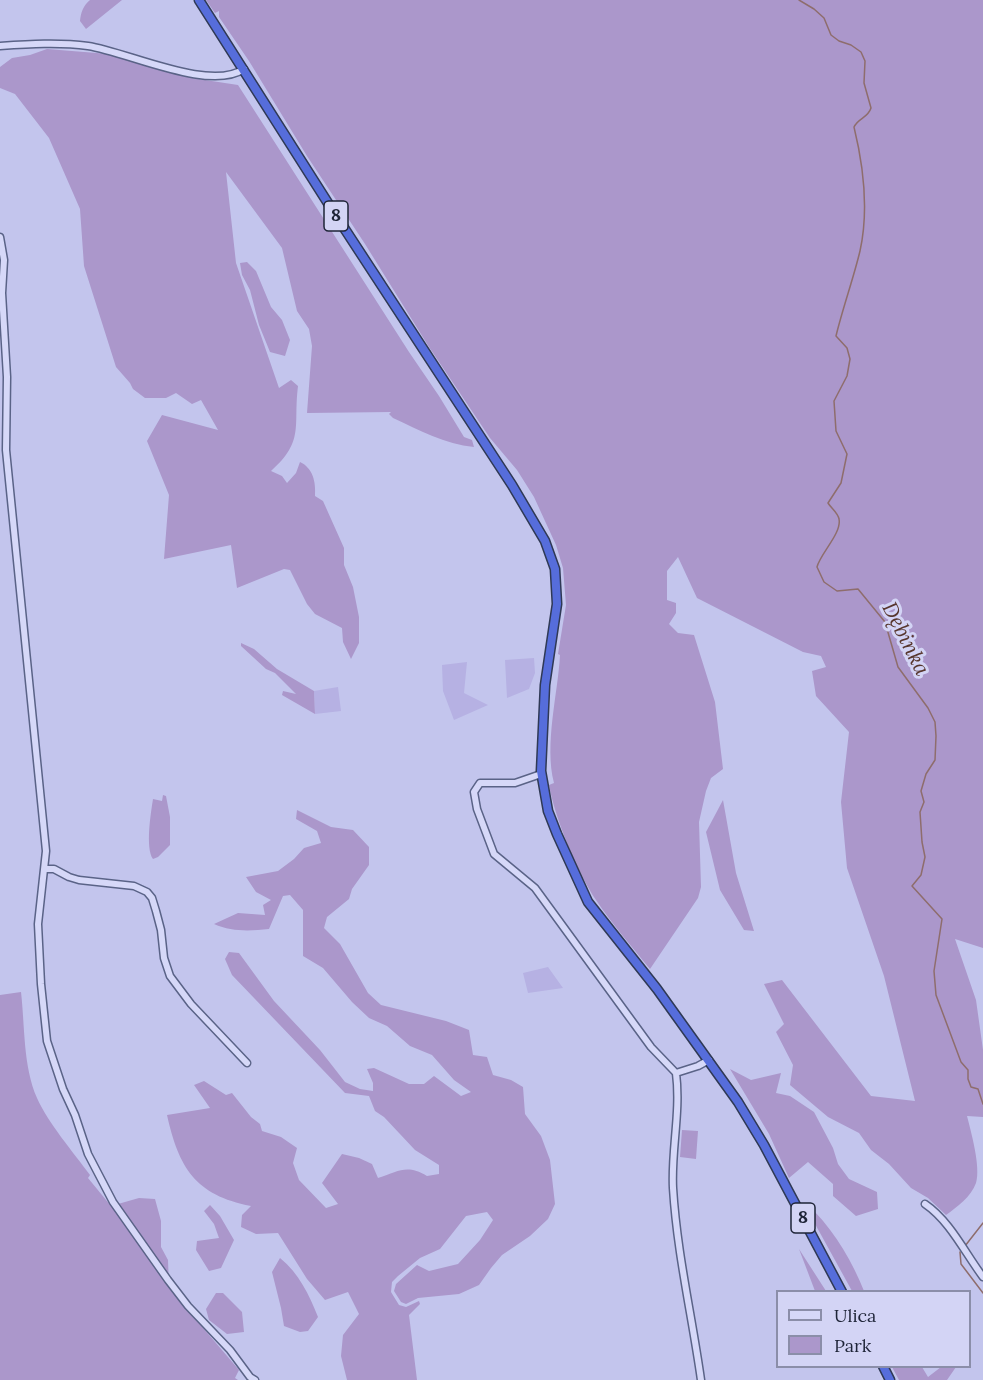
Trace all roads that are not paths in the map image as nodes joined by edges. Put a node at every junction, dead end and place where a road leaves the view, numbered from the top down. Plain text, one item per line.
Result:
1 (199, 0) edge
2 (0, 46) edge
3 (243, 69) junction
4 (0, 237) edge
5 (541, 774) junction
6 (44, 869) junction
7 (709, 1060) junction
8 (247, 1063) dead end
9 (676, 1073) junction
10 (925, 1204) dead end
11 (983, 1277) edge
12 (841, 1290) edge
13 (255, 1380) edge
14 (701, 1380) edge

1 - 3 highway, 8
2 - 3 street
3 - 5 highway, 8
4 - 6 street
5 - 7 highway, 8
5 - 9 street
6 - 8 street
6 - 13 street
7 - 9 street
7 - 12 highway, 8
9 - 14 street
10 - 11 street

